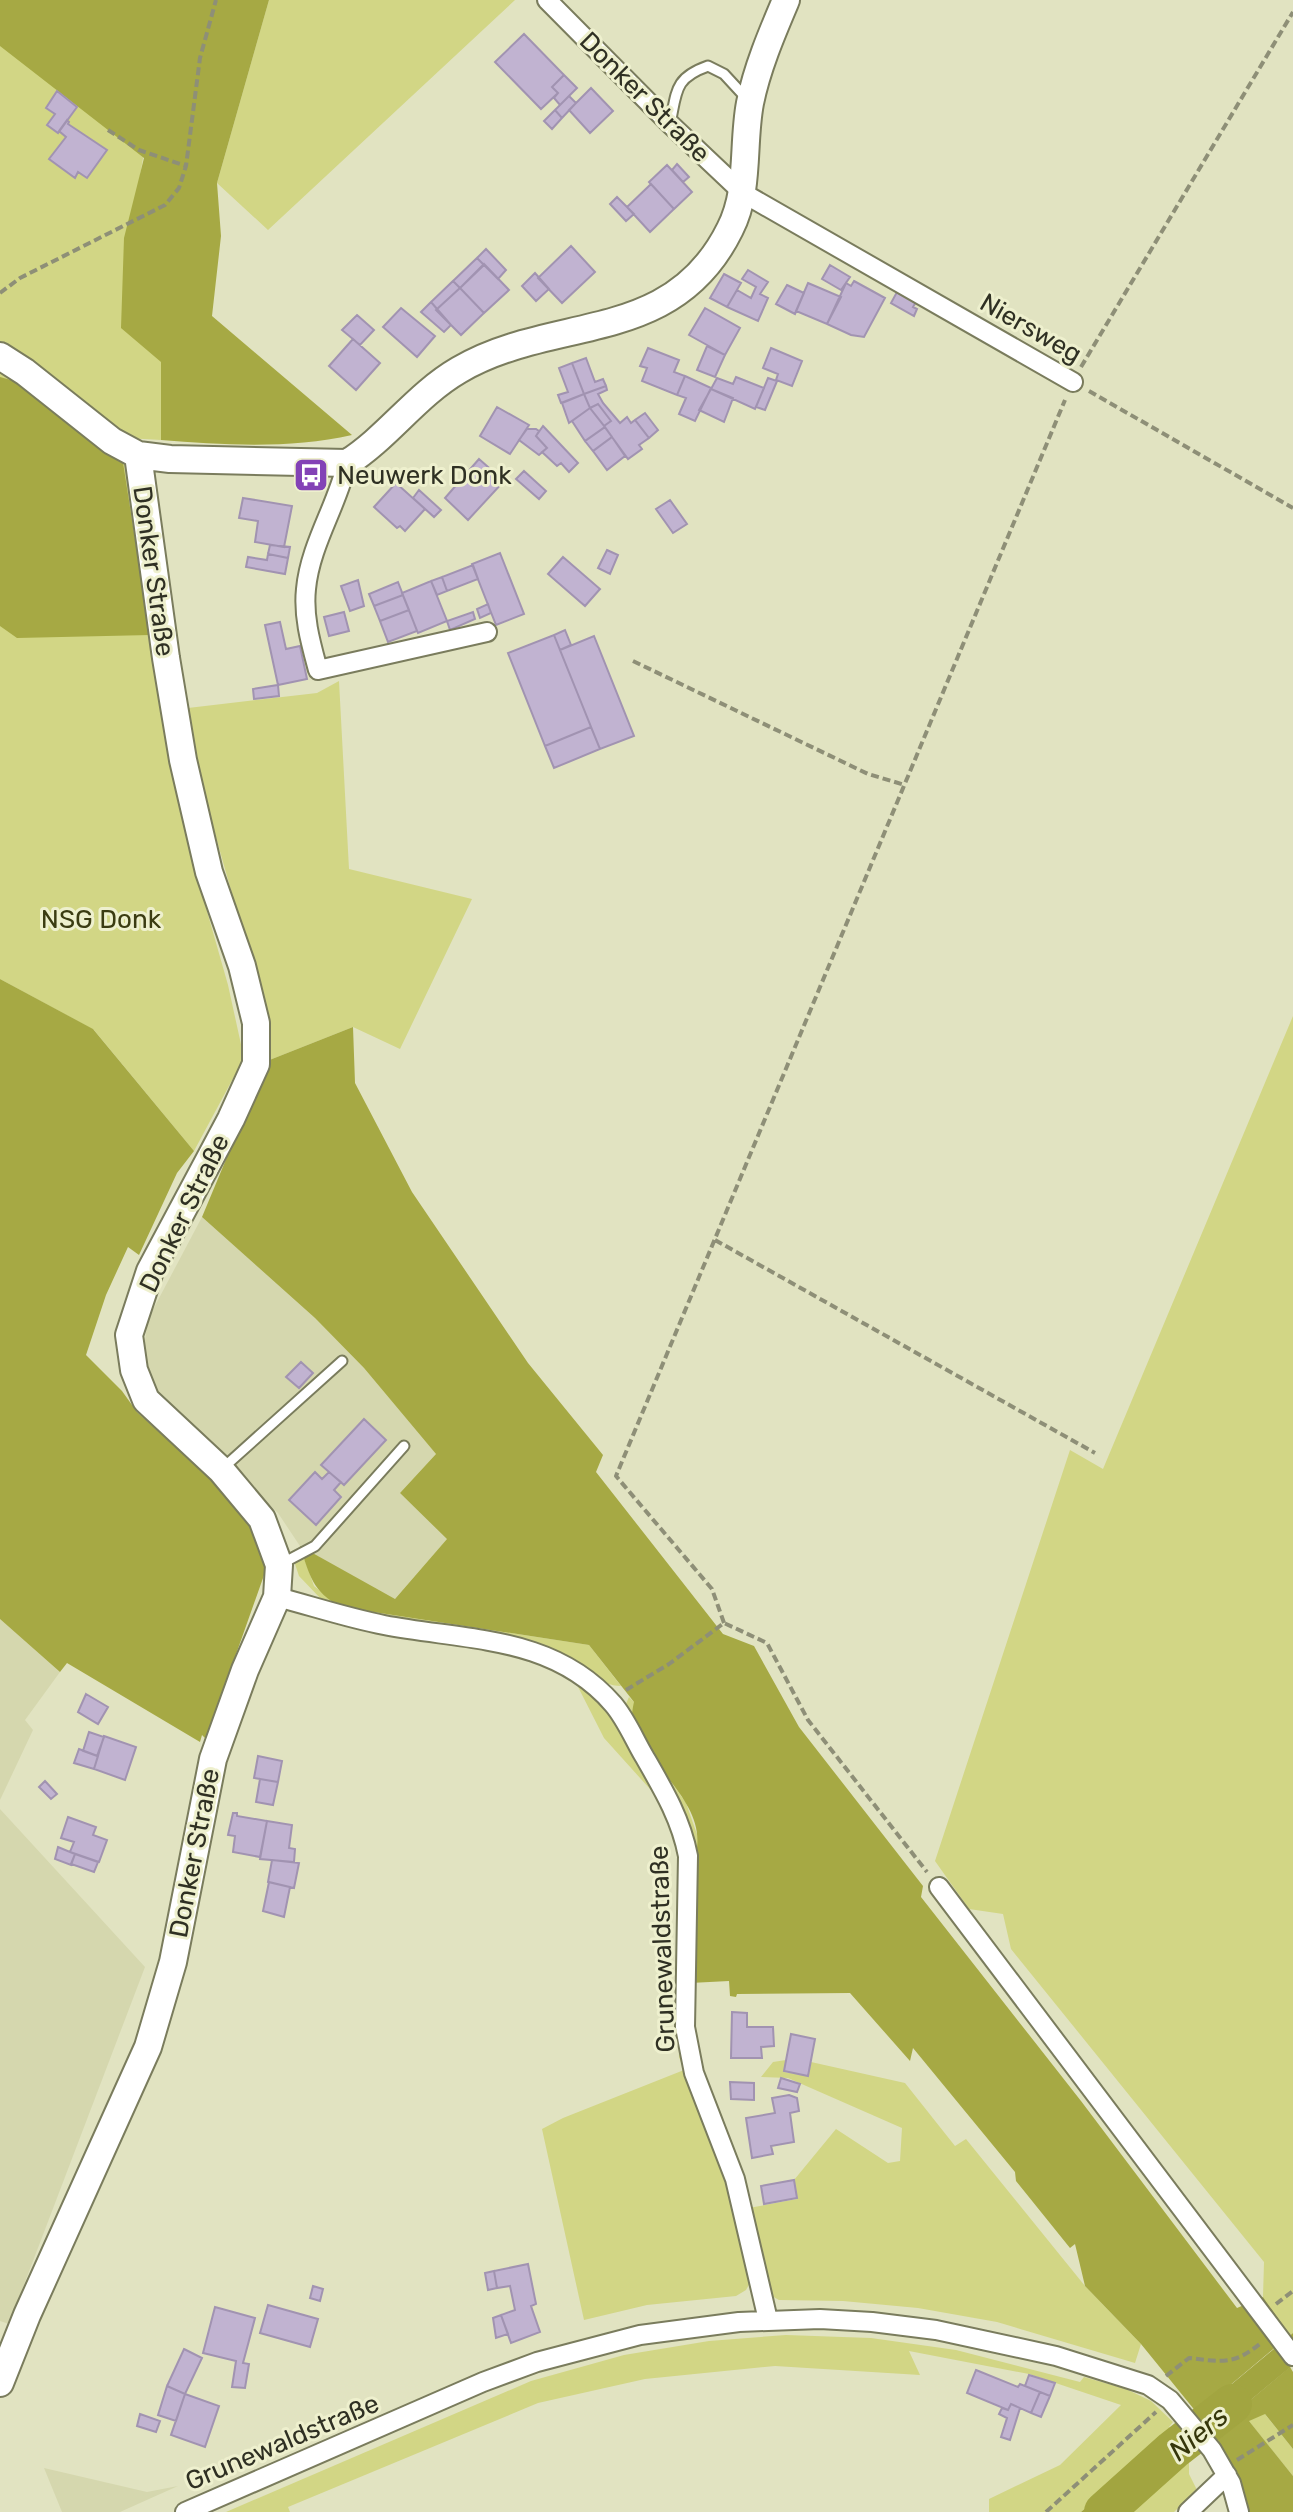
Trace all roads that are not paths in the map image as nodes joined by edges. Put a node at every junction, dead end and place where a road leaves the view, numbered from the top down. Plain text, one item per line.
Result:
1 (547, 0) edge
2 (786, 0) edge
3 (750, 102) junction
4 (670, 124) junction
5 (743, 193) junction
6 (0, 356) edge
7 (1073, 382) road end
8 (138, 455) junction
9 (347, 463) junction
10 (487, 632) dead end
11 (342, 1361) dead end
12 (404, 1446) dead end
13 (221, 1470) junction
14 (279, 1565) junction
15 (277, 1597) junction
16 (939, 1887) road end
17 (768, 2320) junction
18 (1293, 2356) edge
19 (0, 2383) edge
20 (1222, 2477) junction
21 (185, 2512) edge
22 (1188, 2512) edge
23 (1239, 2512) edge

1 - 4 street, Donker Straße
2 - 3 street, Donker Straße
3 - 4 lane
3 - 5 street, Donker Straße
4 - 5 street, Donker Straße
5 - 7 street, Niersweg
5 - 9 street, Donker Straße
6 - 8 street
8 - 9 street, Donker Straße
8 - 13 street, Donker Straße
9 - 10 street
11 - 13 lane
12 - 14 lane
13 - 14 street, Donker Straße
14 - 15 street, Donker Straße
15 - 17 street, Grunewaldstraße
15 - 19 street, Donker Straße
16 - 18 street
17 - 20 street, Grunewaldstraße
17 - 21 street, Grunewaldstraße
20 - 22 street
20 - 23 street, Grunewaldstraße

